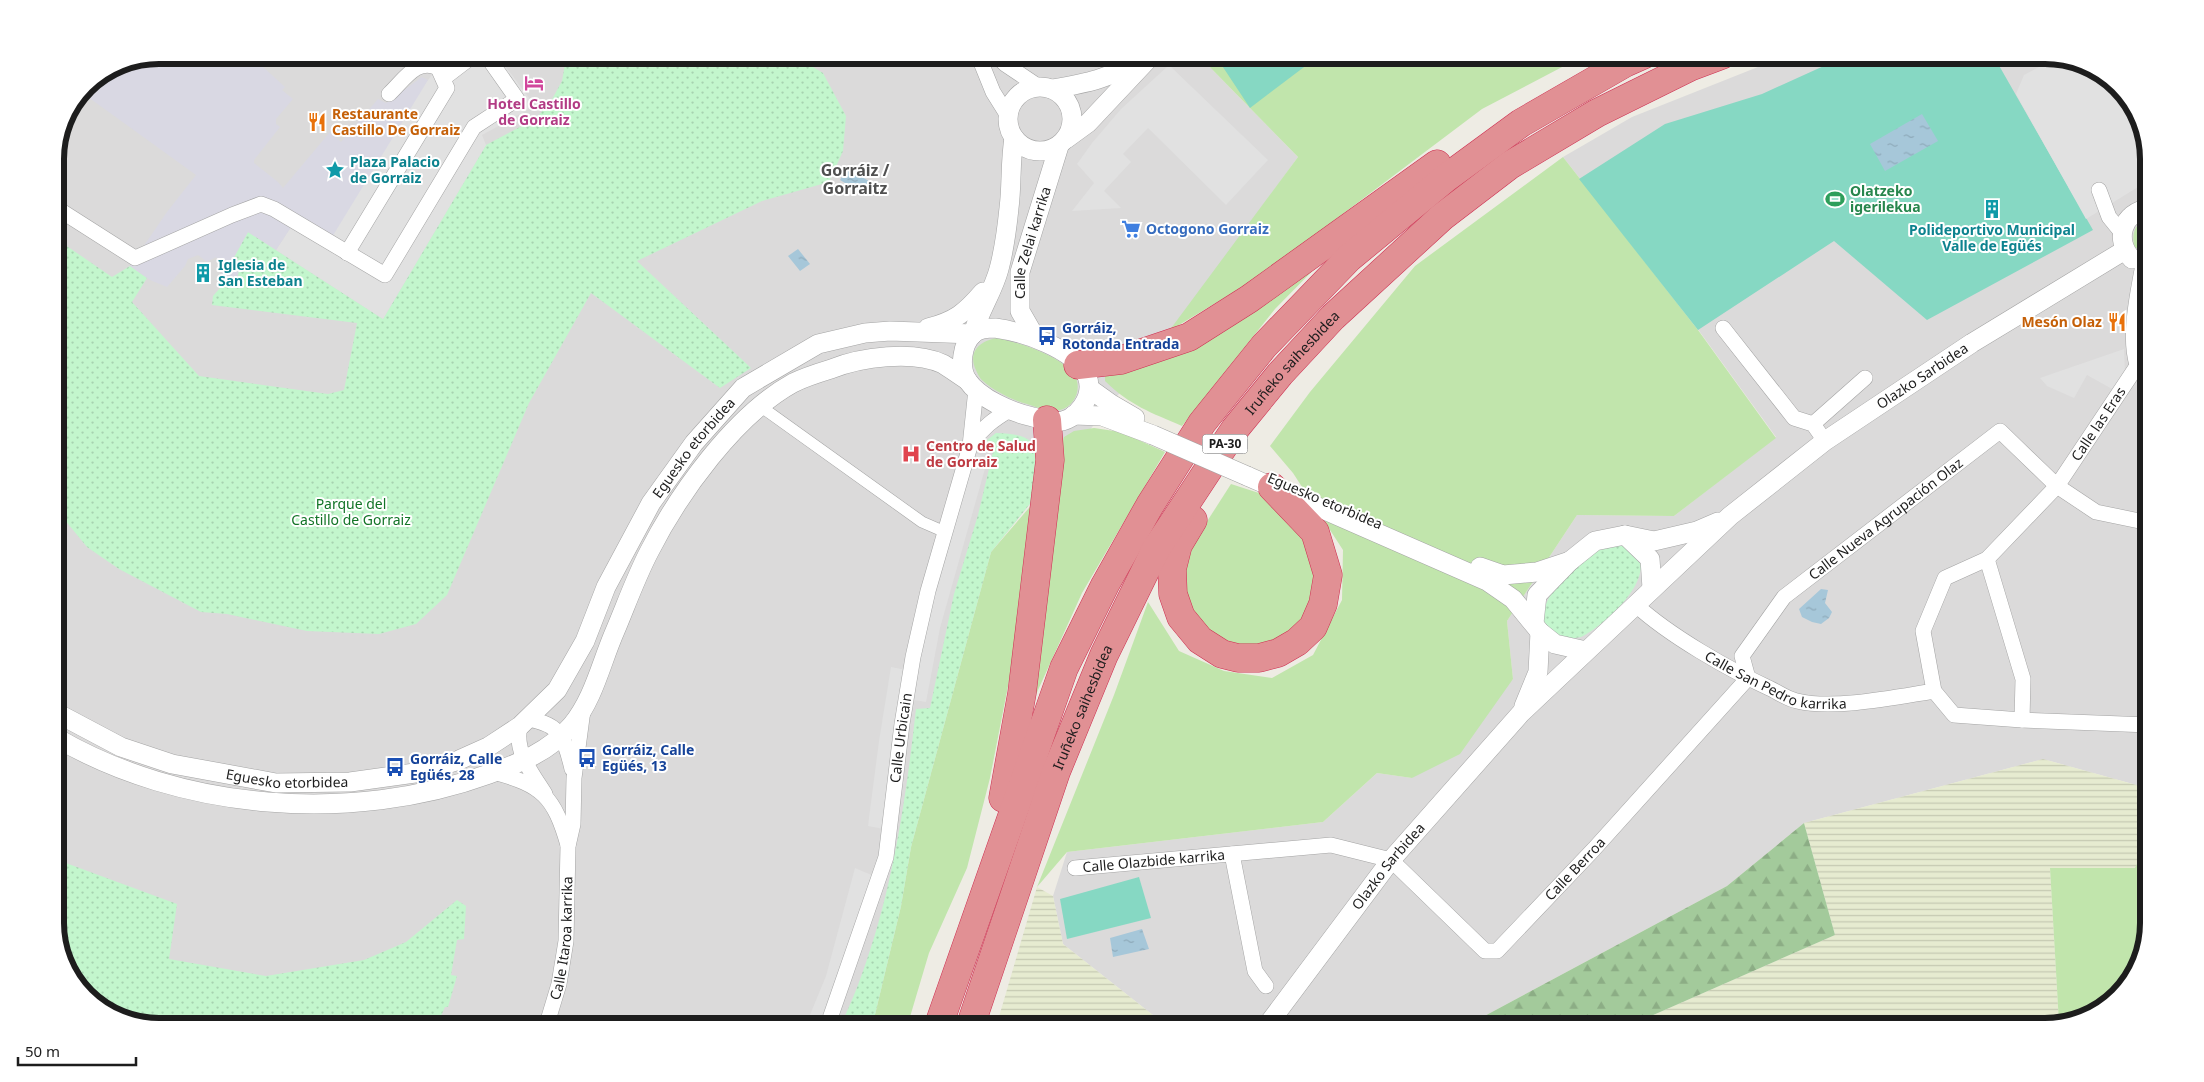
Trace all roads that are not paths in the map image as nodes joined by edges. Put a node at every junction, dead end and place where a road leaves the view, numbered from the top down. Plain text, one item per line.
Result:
1 (420, 64) edge
2 (431, 64) edge
3 (462, 64) edge
4 (492, 64) edge
5 (982, 64) edge
6 (1005, 64) edge
7 (1131, 64) edge
8 (1144, 64) edge
9 (1602, 64) edge
10 (1623, 64) edge
11 (1698, 64) edge
12 (444, 78) junction
13 (1046, 88) junction
14 (388, 94) dead end
15 (1008, 116) junction
16 (1014, 138) junction
17 (1062, 142) junction
18 (2140, 210) edge
19 (64, 213) edge
20 (2132, 224) edge
21 (1404, 250) junction
22 (347, 253) junction
23 (2140, 262) edge
24 (999, 268) junction
25 (2140, 321) edge
26 (1723, 328) dead end
27 (912, 331) junction
28 (973, 334) junction
29 (1035, 337) junction
30 (2139, 364) joint
31 (1084, 377) junction
32 (1865, 378) dead end
33 (971, 384) junction
34 (760, 406) junction
35 (1011, 409) junction
36 (1074, 415) junction
37 (1047, 420) junction
38 (1813, 424) junction
39 (1155, 432) junction
40 (1825, 441) junction
41 (970, 446) junction
42 (1250, 473) junction
43 (2057, 486) junction
44 (1272, 487) junction
45 (1730, 516) junction
46 (2140, 520) edge
47 (945, 532) junction
48 (1625, 535) junction
49 (1987, 559) junction
50 (1570, 561) junction
51 (1652, 588) junction
52 (1636, 605) junction
53 (1537, 628) junction
54 (1586, 651) junction
55 (1748, 678) junction
56 (1934, 691) junction
57 (583, 708) junction
58 (1521, 713) junction
59 (64, 717) edge
60 (2022, 720) junction
61 (524, 722) junction
62 (2140, 725) edge
63 (561, 735) junction
64 (64, 741) edge
65 (525, 761) junction
66 (494, 772) junction
67 (574, 778) junction
68 (546, 796) junction
69 (568, 846) junction
70 (1232, 854) junction
71 (1391, 860) junction
72 (1075, 868) dead end
73 (1266, 986) dead end
74 (549, 1018) edge
75 (830, 1018) edge
76 (935, 1018) edge
77 (941, 1018) edge
78 (973, 1018) edge
79 (1273, 1018) edge

1 - 14 street
2 - 12 street
3 - 12 street
4 - 22 street
5 - 15 street
6 - 13 street
7 - 13 street
8 - 17 street
9 - 31 highway
10 - 77 highway, Iruñeko saihesbidea / PA-30
11 - 21 highway, Iruñeko saihesbidea / PA-30
12 - 22 street
13 - 15 street
13 - 17 street
15 - 16 street
16 - 17 street
16 - 24 street
17 - 29 street, Calle Zelai karrika
18 - 20 street, Olazko Sarbidea
19 - 22 street
20 - 23 street
20 - 40 street, Olazko Sarbidea
21 - 44 highway
21 - 78 highway, Iruñeko saihesbidea / PA-30
24 - 27 street
24 - 28 street
25 - 30 street
26 - 38 street
27 - 28 street, Eguesko etorbidea
27 - 61 street, Eguesko etorbidea
28 - 29 street
28 - 33 street
29 - 31 street
30 - 43 street, Calle las Eras
31 - 36 street
31 - 39 street, Eguesko etorbidea
32 - 38 street
33 - 34 street, Eguesko etorbidea
33 - 35 street
33 - 41 street, Calle Urbicain
34 - 47 street
34 - 57 street, Eguesko etorbidea
35 - 37 street
35 - 41 street, Calle Urbicain
36 - 37 street
36 - 39 street, Eguesko etorbidea
37 - 76 highway
38 - 40 street
39 - 42 street, Eguesko etorbidea, bridge
40 - 45 street, Olazko Sarbidea
41 - 47 street, Calle Urbicain
42 - 44 street, Eguesko etorbidea
42 - 50 street, Eguesko etorbidea
43 - 46 street
43 - 49 street, Calle las Eras
43 - 55 street, Calle Nueva Agrupación Olaz
44 - 53 street, Eguesko etorbidea
45 - 48 street, Olazko Sarbidea
45 - 51 street, Olazko Sarbidea
47 - 75 street, Calle Urbicain
48 - 50 street
48 - 51 street
49 - 56 street
49 - 60 street
50 - 53 street
51 - 52 street
52 - 54 street
52 - 55 street, Calle San Pedro karrika
53 - 54 street
53 - 58 street, Olazko Sarbidea
54 - 58 street, Olazko Sarbidea
55 - 56 street, Calle San Pedro karrika
55 - 71 street, Calle Berroa
56 - 60 street
57 - 63 street, Eguesko etorbidea
57 - 67 street, Calle Itaroa karrika
58 - 71 street, Olazko Sarbidea
59 - 61 street, Eguesko etorbidea
60 - 62 street
61 - 63 street
61 - 65 street
63 - 65 street, Eguesko etorbidea
63 - 67 street, Calle Itaroa karrika
64 - 66 street, Eguesko etorbidea
65 - 66 street, Eguesko etorbidea
65 - 68 street, Calle Itaroa karrika
66 - 68 street, Calle Itaroa karrika
67 - 69 street, Calle Itaroa karrika
68 - 69 street, Calle Itaroa karrika
69 - 74 street, Calle Itaroa karrika
70 - 71 street, Calle Olazbide karrika
70 - 72 street, Calle Olazbide karrika
70 - 73 street, Calle Olazbide karrika
71 - 79 street, Olazko Sarbidea

